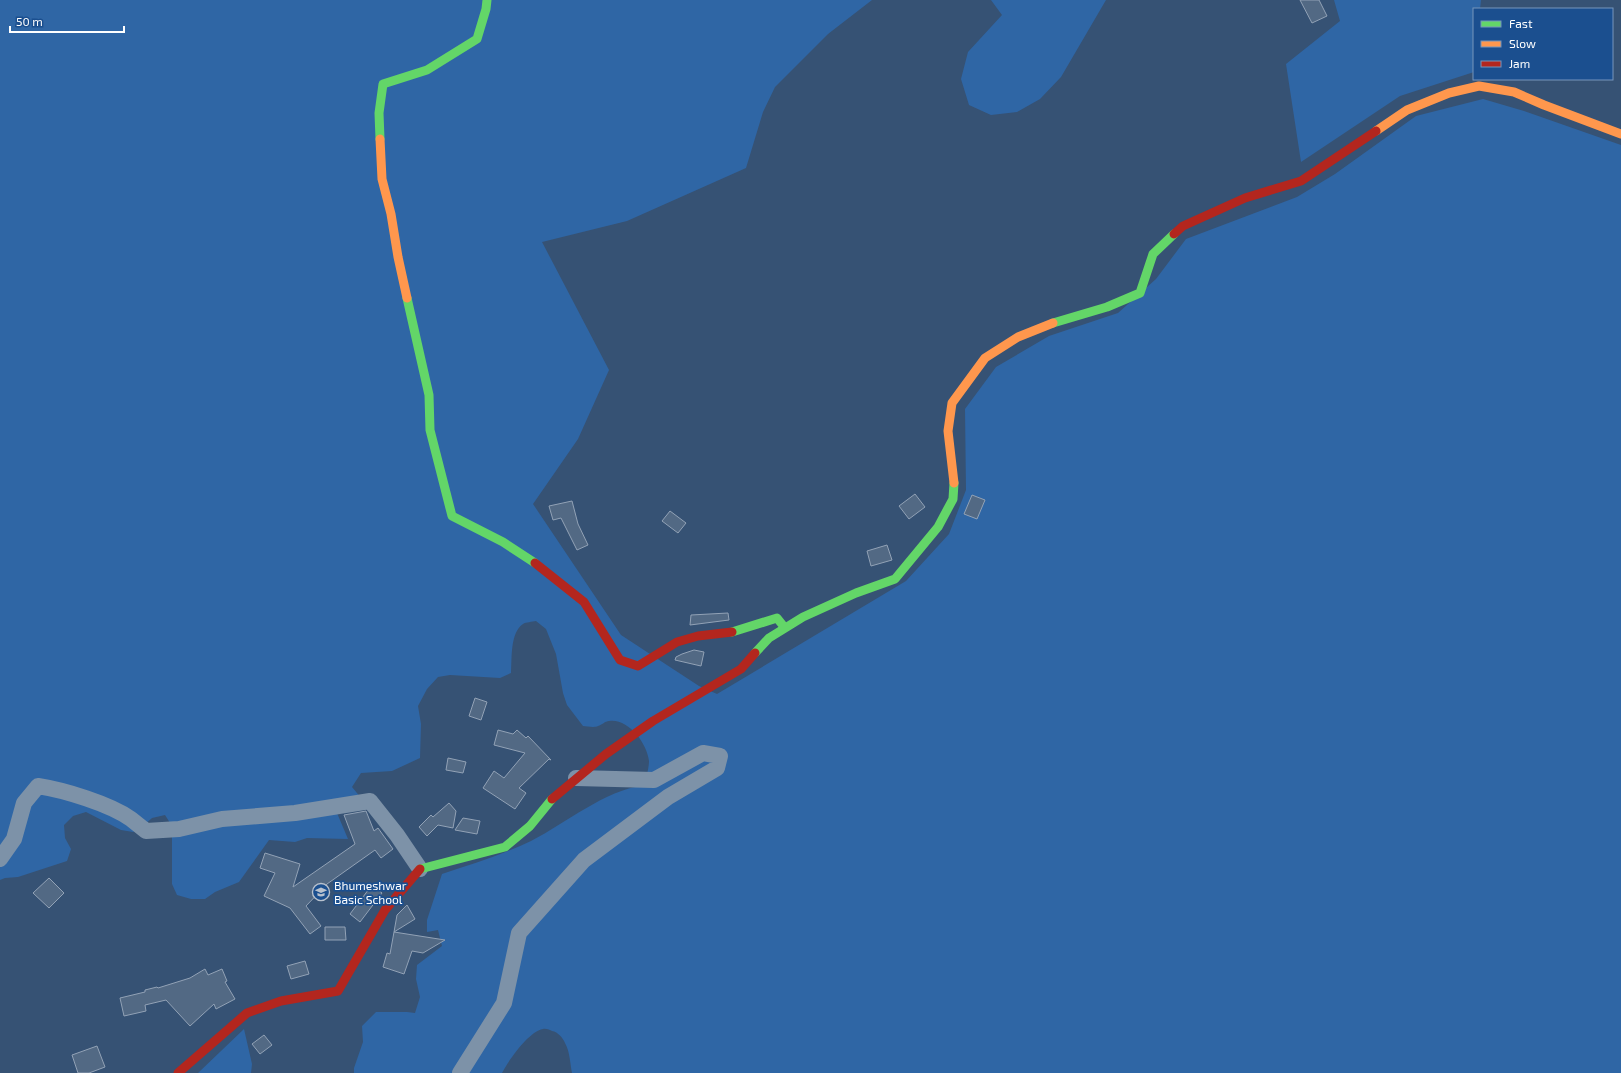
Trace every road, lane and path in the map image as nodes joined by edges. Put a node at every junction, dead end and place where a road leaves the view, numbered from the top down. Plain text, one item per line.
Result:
1 (487, 0) edge
2 (1621, 134) edge
3 (785, 628) junction
4 (576, 778) junction
5 (0, 859) edge
6 (420, 869) junction
7 (178, 1073) edge
8 (460, 1073) edge

1 - 3 street
2 - 3 street
3 - 4 street
4 - 6 street
4 - 8 street
5 - 6 street
6 - 7 street

